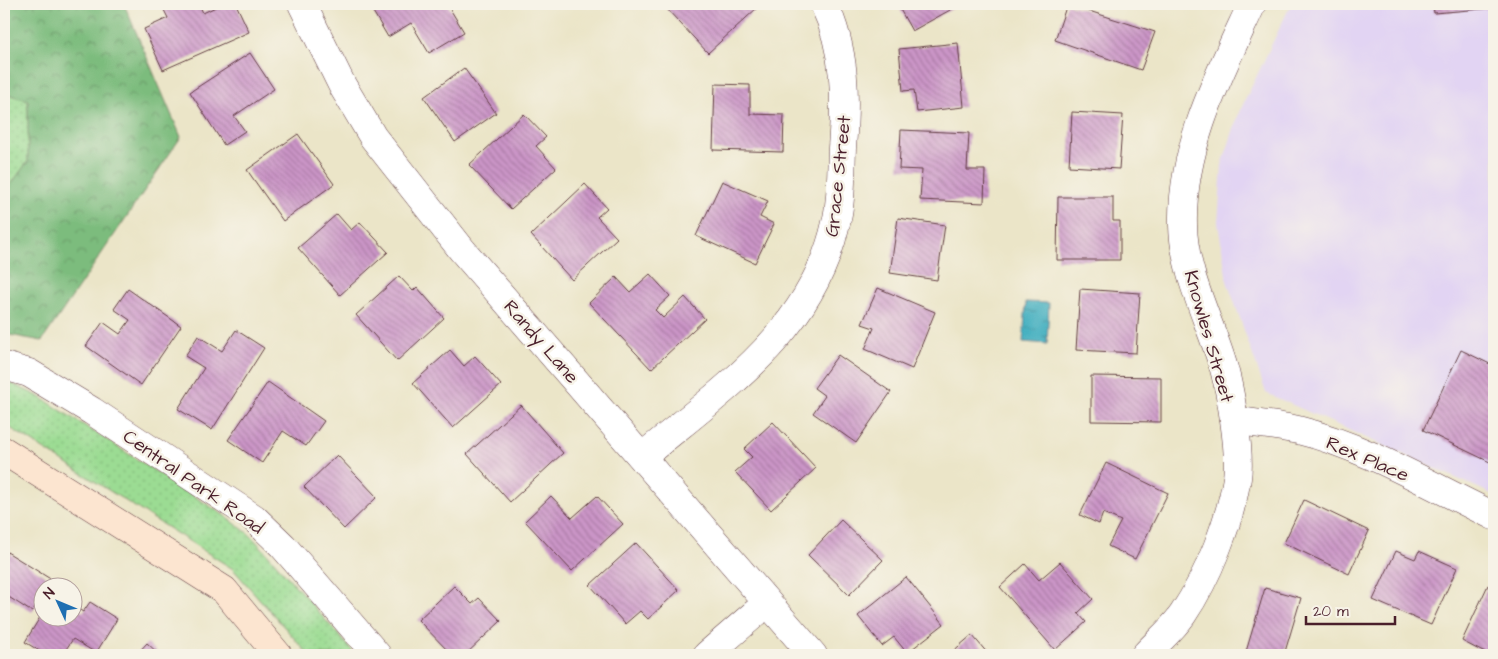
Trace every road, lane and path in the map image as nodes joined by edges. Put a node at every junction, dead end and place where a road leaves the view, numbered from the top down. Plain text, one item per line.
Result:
1 (302, 4) edge
2 (824, 4) edge
3 (1252, 4) edge
4 (4, 366) edge
5 (1234, 420) junction
6 (4, 451) edge
7 (643, 456) junction
8 (1494, 516) edge
9 (767, 603) junction
10 (278, 655) edge
11 (377, 655) edge
12 (708, 655) edge
13 (813, 655) edge
14 (1145, 655) edge

1 - 7 street, Randy Lane
2 - 7 street, Grace Street
3 - 5 street, Knowles Street
4 - 11 street, Central Park Road
5 - 8 street, Rex Place
5 - 14 street, Knowles Street
6 - 10 street
7 - 9 street, Randy Lane
9 - 12 street
9 - 13 street, Randy Lane

